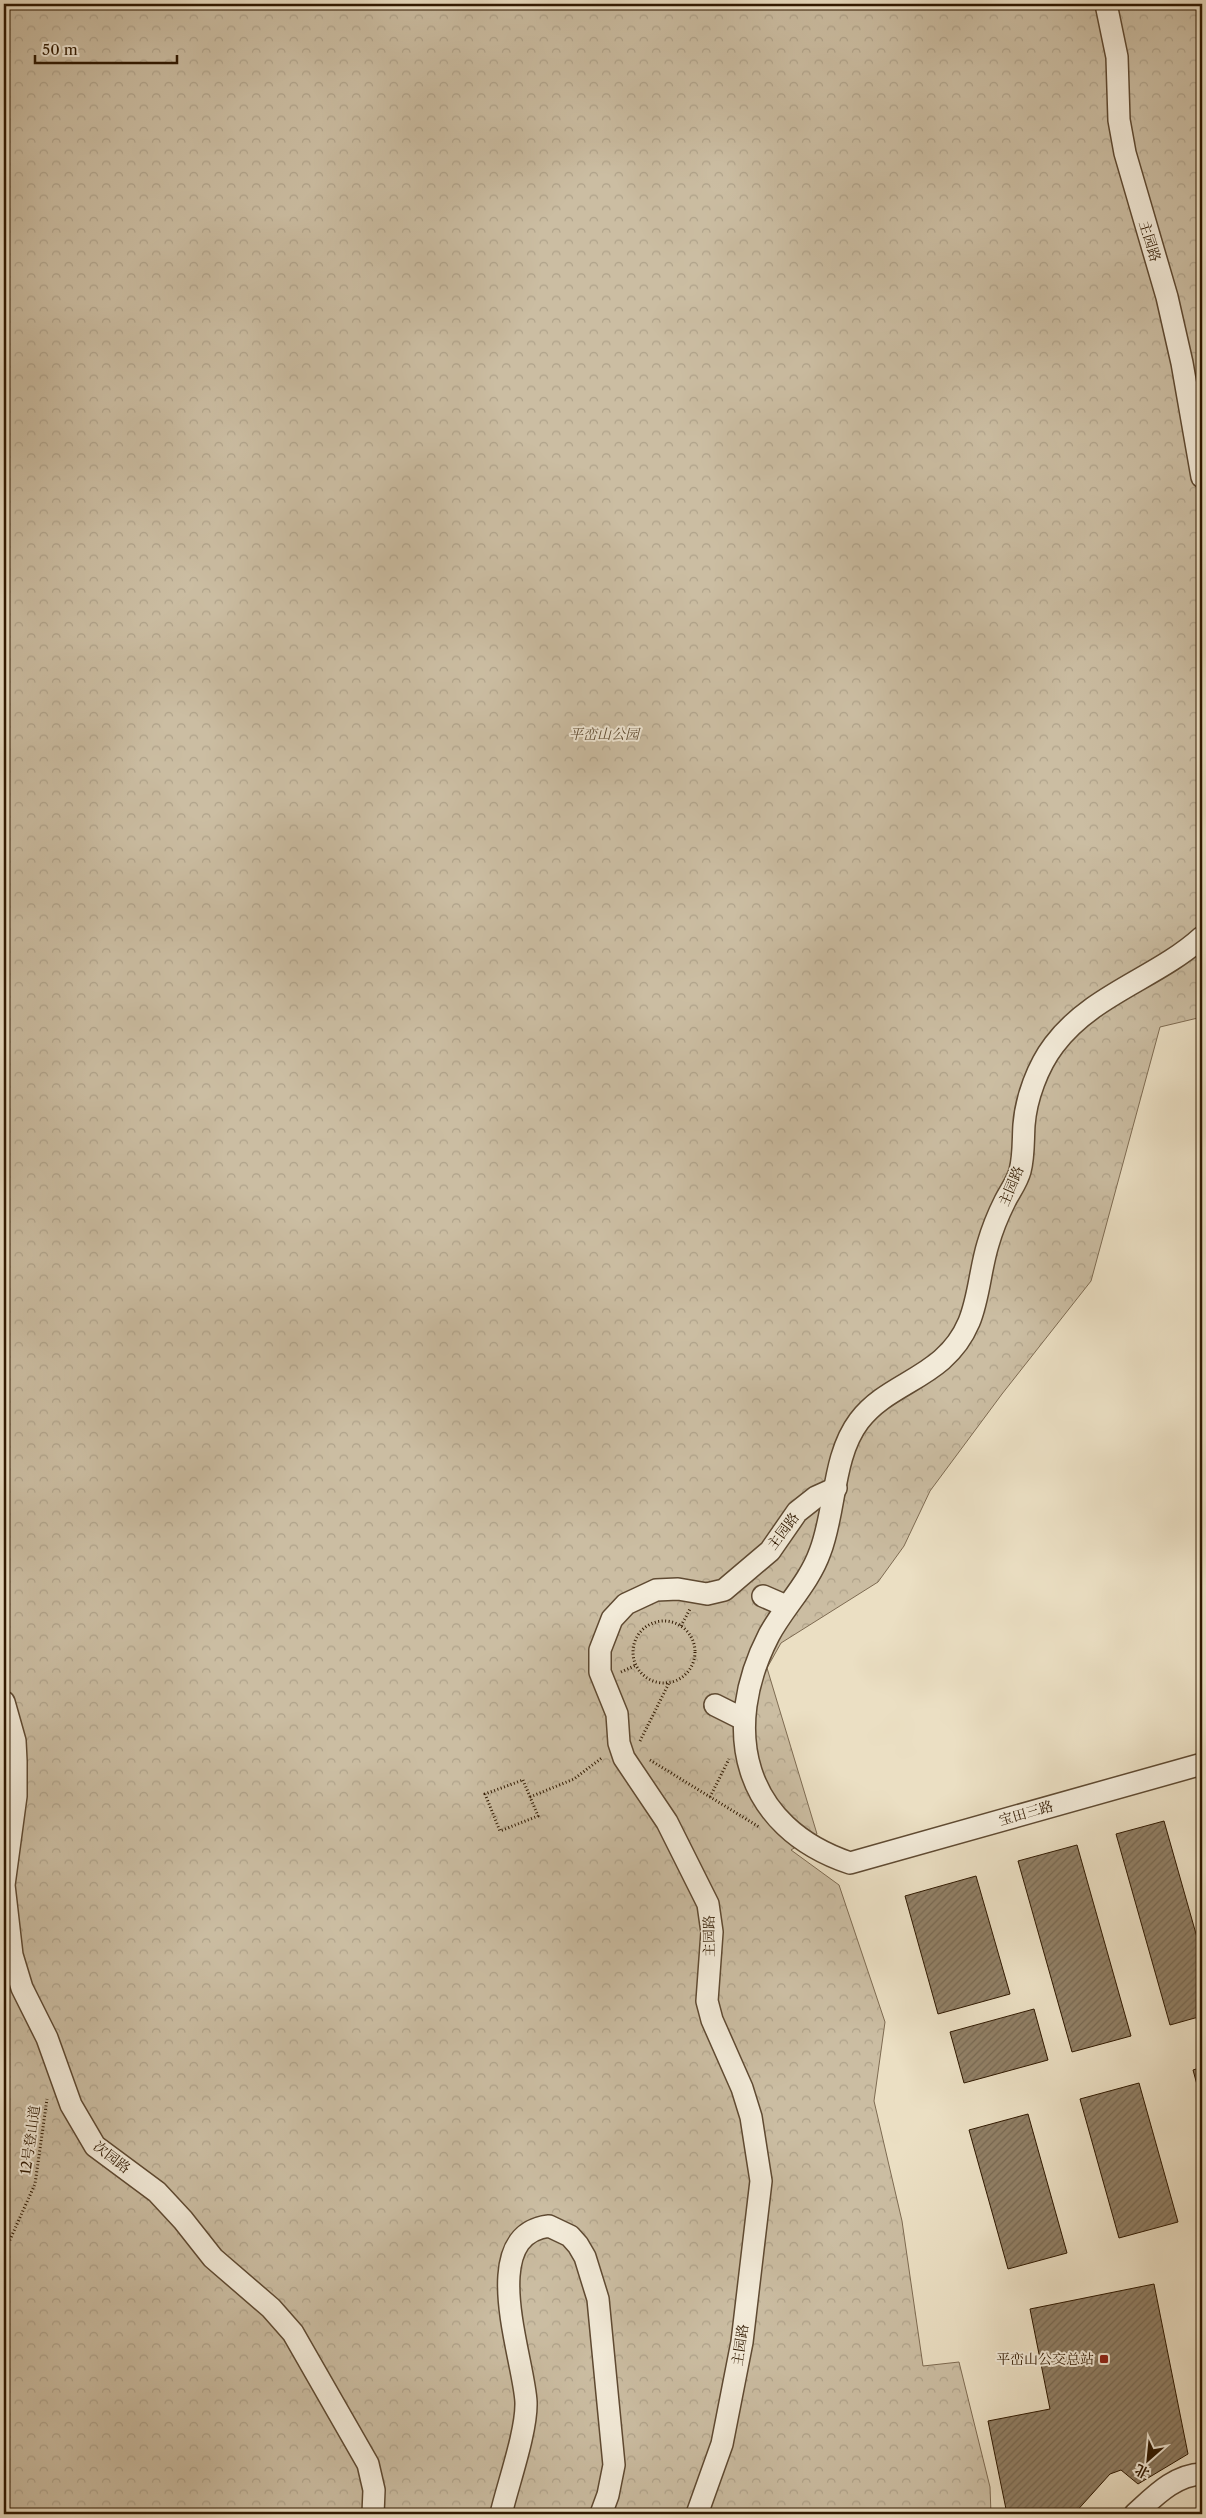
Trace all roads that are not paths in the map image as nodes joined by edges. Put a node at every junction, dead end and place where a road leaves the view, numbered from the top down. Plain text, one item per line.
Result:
1 (1106, 4) edge
2 (1202, 477) edge
3 (1202, 937) edge
4 (836, 1488) junction
5 (763, 1596) dead end
6 (786, 1606) junction
7 (4, 1702) edge
8 (715, 1705) dead end
9 (744, 1719) junction
10 (1202, 1764) edge
11 (850, 1863) joint
12 (1202, 2474) edge
13 (373, 2514) edge
14 (500, 2514) edge
15 (601, 2514) edge
16 (697, 2514) edge
17 (1134, 2514) edge

1 - 2 street, 主园路
3 - 4 street, 主园路
4 - 6 street, 主园路
4 - 16 street, 主园路
5 - 6 street
6 - 9 street, 主园路
7 - 13 street, 次园路
8 - 9 street
9 - 11 street, 主园路
10 - 11 street, 宝田三路
12 - 17 street
14 - 15 street

